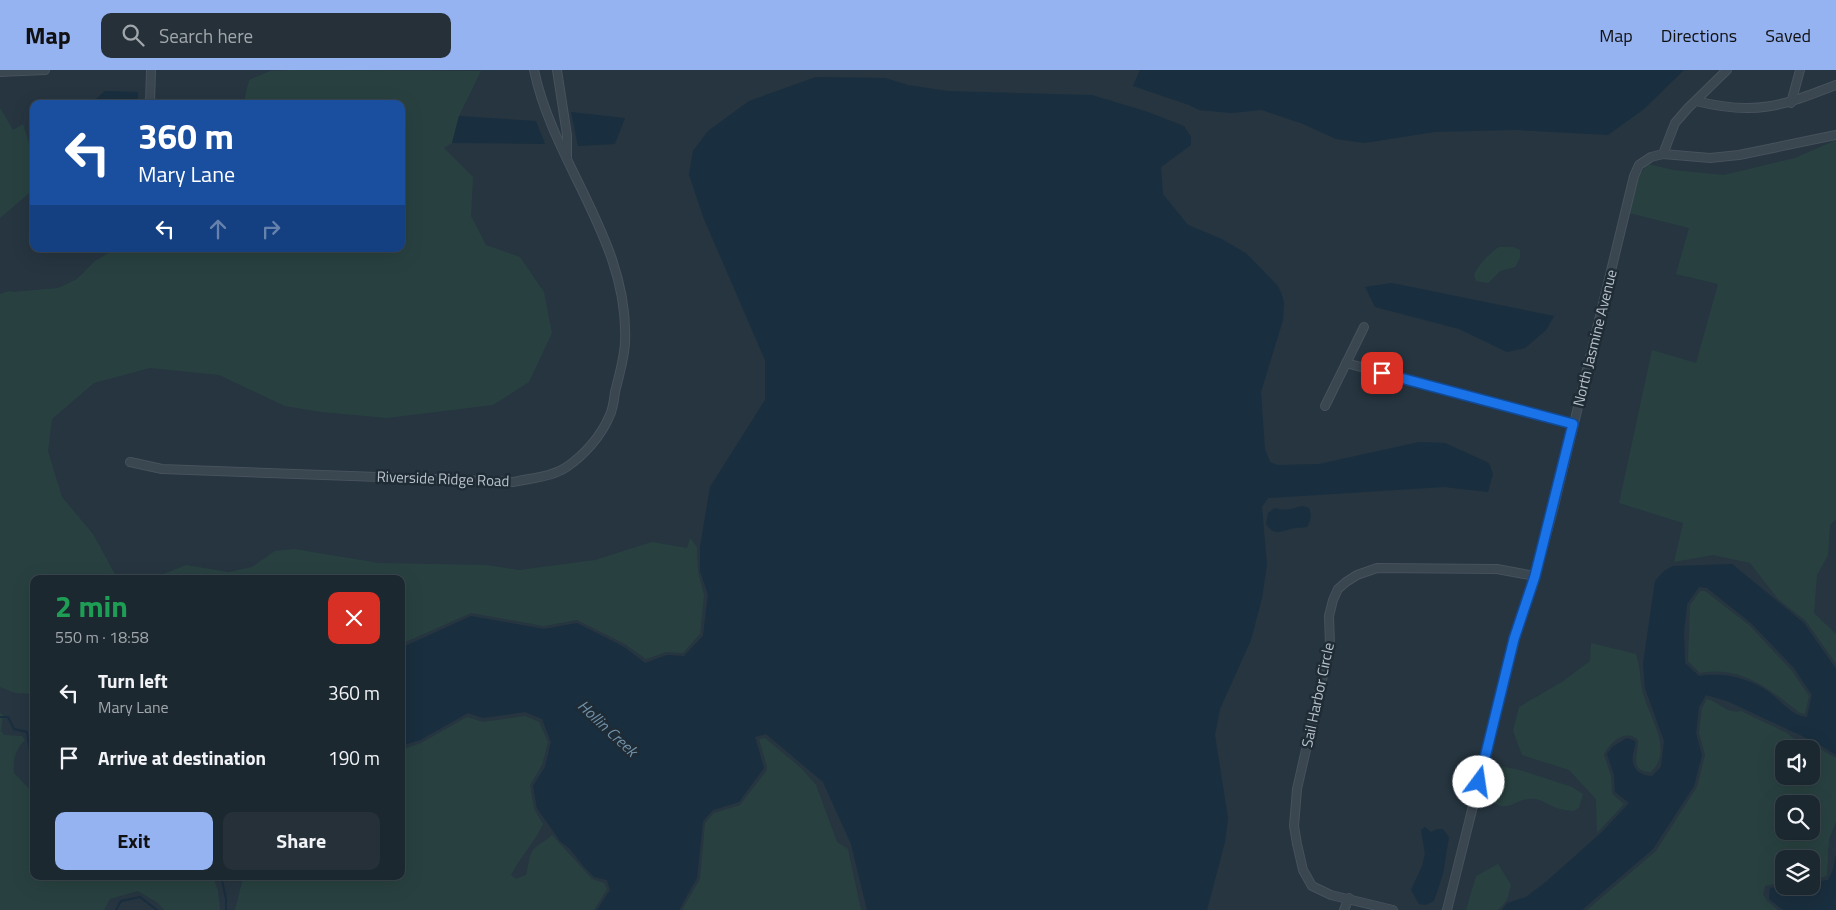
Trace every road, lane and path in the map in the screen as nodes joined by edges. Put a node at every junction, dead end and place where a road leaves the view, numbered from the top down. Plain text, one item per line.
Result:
1 (45, 70) edge
2 (151, 70) edge
3 (534, 70) edge
4 (557, 70) edge
5 (1728, 70) edge
6 (1800, 70) edge
7 (0, 72) edge
8 (1836, 85) edge
9 (150, 100) edge
10 (1696, 101) junction
11 (1790, 103) junction
12 (1836, 135) edge
13 (1663, 154) junction
14 (567, 159) junction
15 (1364, 326) dead end
16 (1346, 363) junction
17 (1325, 406) dead end
18 (1573, 424) junction
19 (130, 462) dead end
20 (1535, 576) junction
21 (1349, 898) junction
22 (1344, 910) edge
23 (1394, 910) edge
24 (1447, 910) edge

1 - 7 street
2 - 9 street
3 - 14 street, Riverside Ridge Road
4 - 14 street, Riverside Ridge Road
5 - 10 street
6 - 11 street
8 - 11 street
10 - 11 street
10 - 13 street
12 - 13 street, North Jasmine Avenue
13 - 18 street, North Jasmine Avenue
14 - 19 street, Riverside Ridge Road
15 - 16 street
16 - 17 street
16 - 18 street
18 - 20 street, North Jasmine Avenue
20 - 21 street, Sail Harbor Circle
20 - 24 street, North Jasmine Avenue
21 - 22 street
21 - 23 street, Sail Harbor Circle

